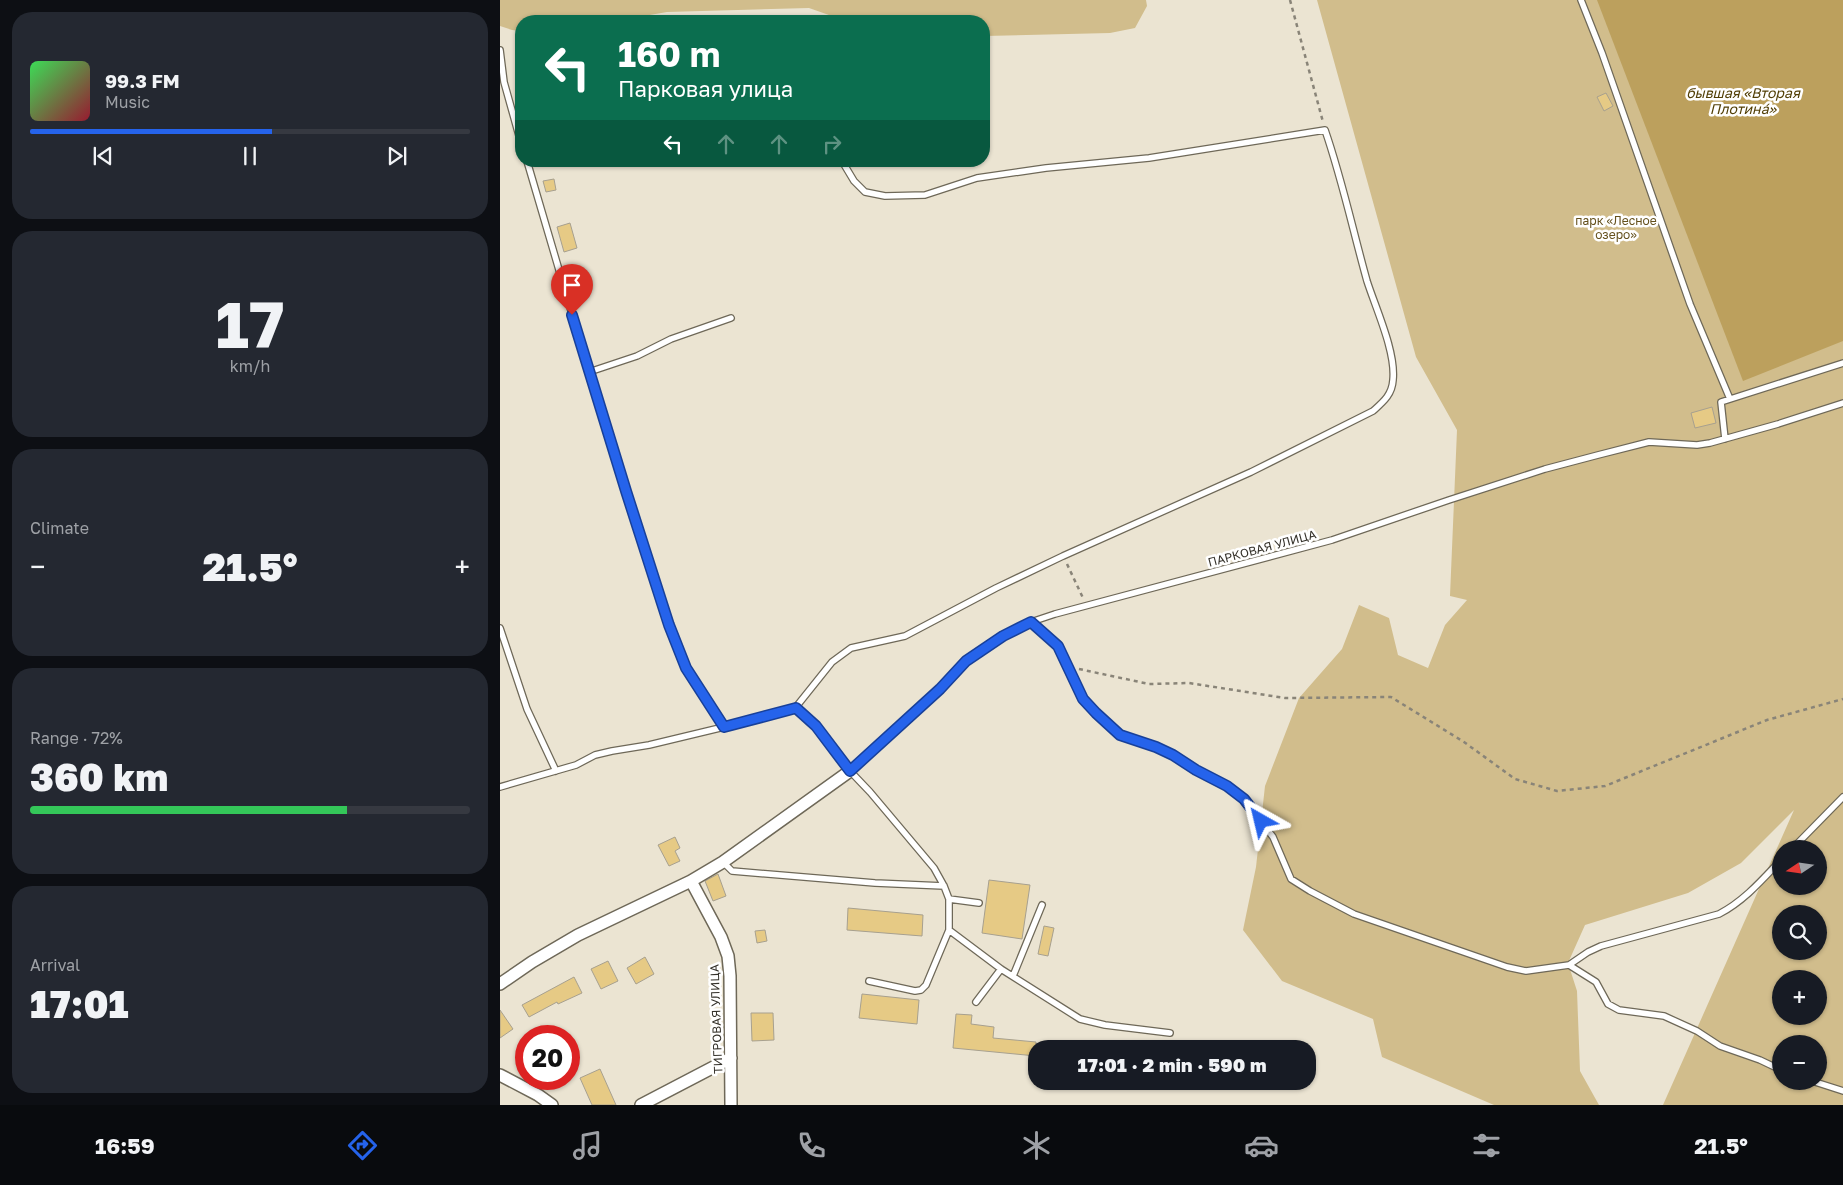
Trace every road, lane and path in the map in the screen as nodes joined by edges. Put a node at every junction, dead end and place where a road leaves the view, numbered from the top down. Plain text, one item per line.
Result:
1 (1290, 0) edge
2 (1582, 0) edge
3 (500, 50) edge
4 (515, 121) edge
5 (1325, 130) junction
6 (529, 167) edge
7 (846, 167) edge
8 (731, 318) dead end
9 (1843, 363) edge
10 (589, 372) junction
11 (1730, 399) junction
12 (1843, 403) edge
13 (1725, 439) junction
14 (1063, 556) junction
15 (1087, 606) junction
16 (1031, 622) junction
17 (500, 628) edge
18 (1068, 667) junction
19 (1843, 699) edge
20 (796, 708) junction
21 (724, 727) junction
22 (556, 771) junction
23 (850, 771) junction
24 (500, 787) edge
25 (1843, 797) edge
26 (1801, 840) edge
27 (723, 862) junction
28 (1772, 869) edge
29 (690, 881) junction
30 (944, 886) junction
31 (949, 899) junction
32 (979, 904) dead end
33 (1042, 905) dead end
34 (949, 930) junction
35 (1569, 965) junction
36 (1001, 969) junction
37 (1013, 976) junction
38 (869, 981) dead end
39 (500, 984) edge
40 (976, 1002) dead end
41 (1170, 1033) dead end
42 (731, 1058) junction
43 (1772, 1066) edge
44 (500, 1075) edge
45 (1827, 1086) edge
46 (1843, 1091) edge
47 (552, 1105) edge
48 (641, 1105) edge
49 (731, 1105) edge

1 - 5 path
2 - 11 lane
3 - 4 lane
5 - 7 lane
5 - 14 lane
6 - 10 lane
8 - 10 lane
9 - 11 lane
10 - 21 lane
11 - 13 lane
12 - 13 lane, ПАРКОВАЯ УЛИЦА
13 - 15 lane, ПАРКОВАЯ УЛИЦА
14 - 15 path
14 - 20 lane
15 - 16 lane, ПАРКОВАЯ УЛИЦА
16 - 18 lane
16 - 23 lane, ПАРКОВАЯ УЛИЦА
17 - 22 lane
18 - 19 path
18 - 35 lane
20 - 21 lane
20 - 23 lane
21 - 22 lane
22 - 24 lane
23 - 27 street
23 - 30 lane
25 - 26 lane
27 - 29 street
27 - 30 lane
28 - 35 lane
29 - 39 street
29 - 42 street, ТИГРОВАЯ УЛИЦА
30 - 31 lane
31 - 32 lane
31 - 34 lane
33 - 37 lane
34 - 36 lane
34 - 38 lane
35 - 43 lane
36 - 37 lane
36 - 40 lane
37 - 41 lane
42 - 48 street
42 - 49 street, ТИГРОВАЯ УЛИЦА
44 - 47 street
45 - 46 lane

